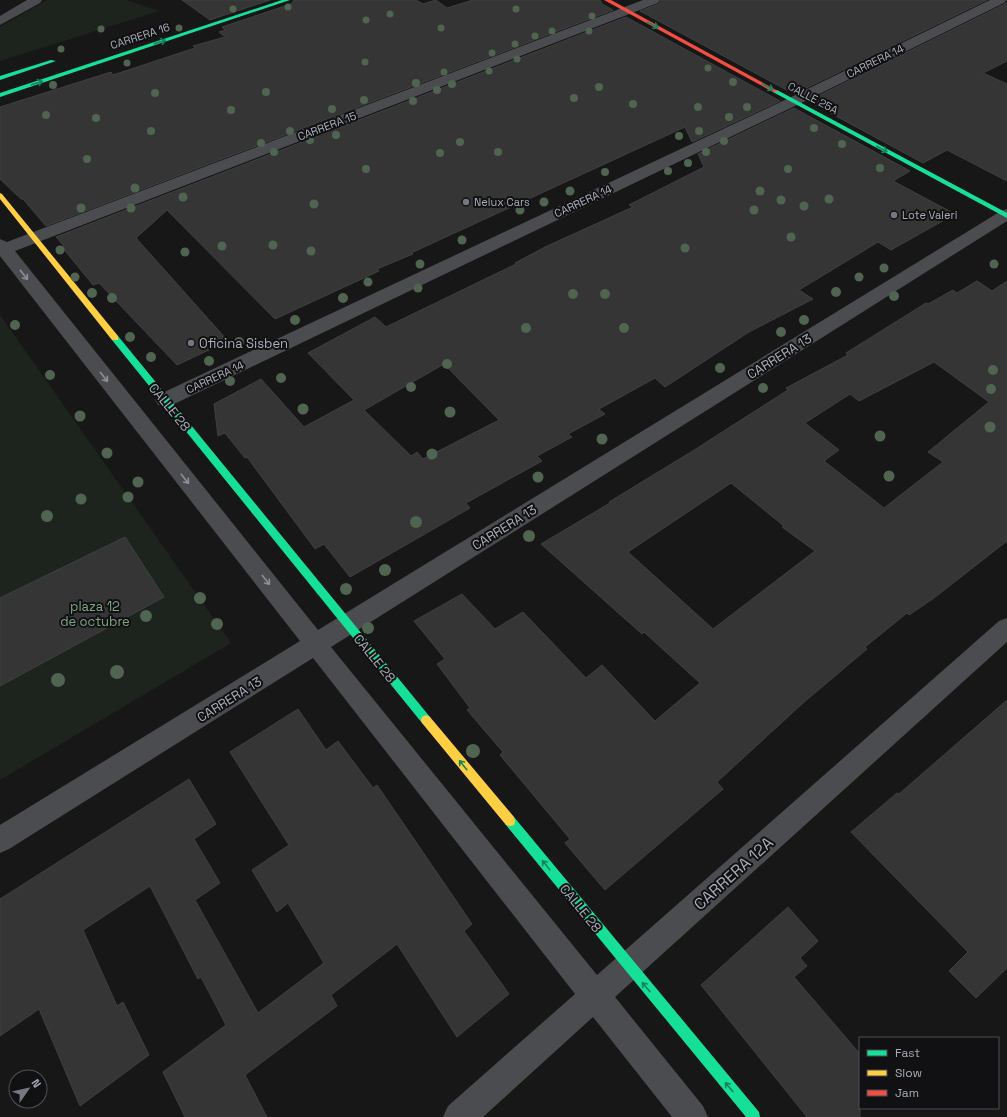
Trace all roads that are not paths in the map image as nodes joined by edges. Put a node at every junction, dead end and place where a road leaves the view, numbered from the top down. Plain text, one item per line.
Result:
1 (36, 0) edge
2 (287, 0) edge
3 (607, 0) edge
4 (654, 0) edge
5 (1000, 0) edge
6 (630, 6) edge
7 (0, 21) edge
8 (666, 21) dead end
9 (59, 59) dead end
10 (0, 78) edge
11 (0, 95) edge
12 (804, 98) junction
13 (0, 195) edge
14 (1006, 215) edge
15 (34, 238) junction
16 (1, 248) edge
17 (165, 400) junction
18 (348, 624) junction
19 (1007, 628) edge
20 (316, 645) junction
21 (0, 840) edge
22 (629, 966) junction
23 (594, 996) junction
24 (459, 1117) edge
25 (692, 1117) edge
26 (754, 1117) edge

1 - 7 street
11 -> 2 street, CARRERA 16
3 - 6 street, CALLE 25A
4 - 6 street, CARRERA 15
5 - 12 street, CARRERA 14
6 - 8 street, CALLE 25A
6 -> 12 street, CALLE 25A
6 - 15 street, CARRERA 15
9 - 10 street
12 -> 14 street, CALLE 25A
12 - 17 street, CARRERA 14
13 - 15 street, CALLE 28
14 - 18 street, CARRERA 13
15 - 16 street, CARRERA 15
15 - 17 street, CALLE 28
16 -> 20 street
17 - 18 street, CALLE 28
18 - 20 street, CARRERA 13
22 -> 18 street, CALLE 28
19 - 22 street, CARRERA 12A
20 - 21 street, CARRERA 13
20 - 23 street
22 - 23 street, CARRERA 12A
26 -> 22 street, CALLE 28
23 - 24 street, CARRERA 12A
23 - 25 street

